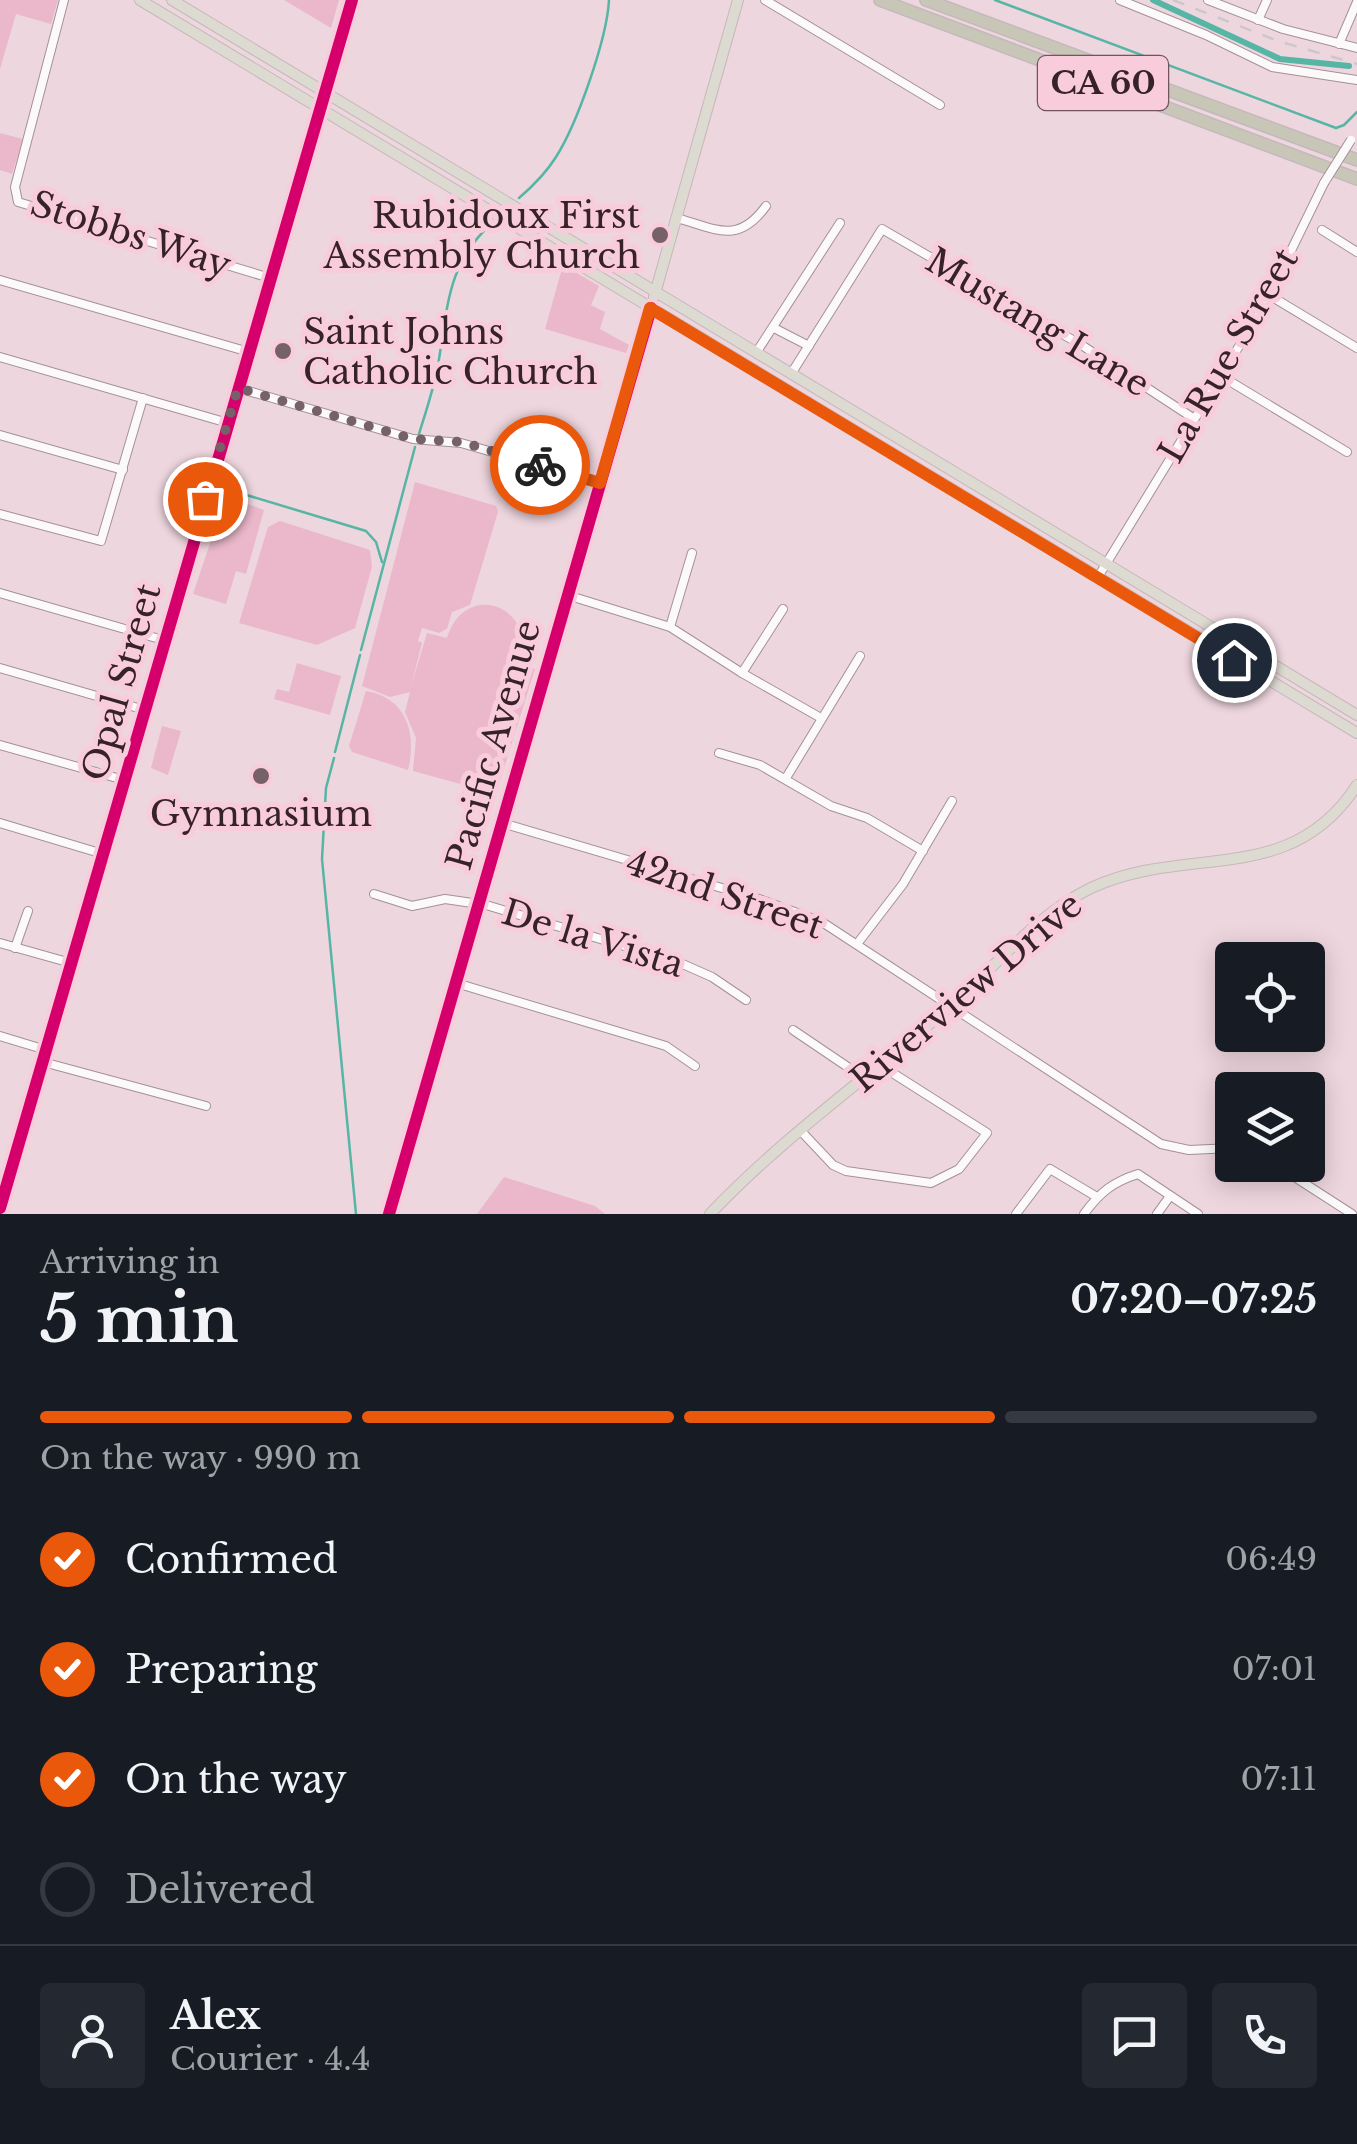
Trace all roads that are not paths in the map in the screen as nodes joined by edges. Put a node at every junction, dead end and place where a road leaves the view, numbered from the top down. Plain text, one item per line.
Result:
1 (64, 0) edge
2 (140, 0) edge
3 (172, 0) edge
4 (352, 0) edge
5 (738, 0) edge
6 (765, 0) edge
7 (880, 0) edge
8 (926, 0) edge
9 (1120, 0) edge
10 (1208, 0) edge
11 (1268, 0) edge
12 (1357, 2) edge
13 (1258, 20) junction
14 (1338, 44) junction
15 (1357, 48) edge
16 (1357, 80) edge
17 (324, 93) junction
18 (940, 105) dead end
19 (320, 108) junction
20 (1354, 137) edge
21 (1357, 160) edge
22 (1357, 179) edge
23 (766, 206) dead end
24 (676, 218) junction
25 (840, 222) dead end
26 (1322, 230) dead end
27 (1357, 252) edge
28 (270, 278) junction
29 (0, 280) edge
30 (655, 293) junction
31 (1269, 295) junction
32 (650, 308) junction
33 (774, 328) junction
34 (809, 346) junction
35 (1357, 348) edge
36 (249, 352) junction
37 (756, 354) junction
38 (0, 357) edge
39 (791, 374) junction
40 (1221, 376) junction
41 (238, 388) junction
42 (143, 398) junction
43 (1193, 418) junction
44 (228, 423) junction
45 (0, 436) edge
46 (1347, 452) dead end
47 (123, 470) junction
48 (600, 483) junction
49 (0, 514) edge
50 (692, 553) dead end
51 (1106, 564) junction
52 (1098, 577) junction
53 (0, 593) edge
54 (568, 595) junction
55 (783, 609) dead end
56 (670, 627) junction
57 (163, 640) junction
58 (860, 656) dead end
59 (0, 668) edge
60 (742, 674) junction
61 (145, 710) junction
62 (1357, 715) edge
63 (822, 718) junction
64 (1357, 734) edge
65 (0, 744) edge
66 (720, 752) dead end
67 (786, 778) junction
68 (124, 780) junction
69 (1357, 785) edge
70 (952, 801) dead end
71 (0, 823) edge
72 (502, 823) junction
73 (923, 851) junction
74 (103, 854) junction
75 (374, 894) dead end
76 (479, 904) junction
77 (28, 911) dead end
78 (0, 944) edge
79 (858, 944) junction
80 (15, 948) junction
81 (72, 964) junction
82 (456, 983) junction
83 (746, 1000) dead end
84 (951, 1006) junction
85 (793, 1030) dead end
86 (0, 1036) edge
87 (46, 1050) junction
88 (42, 1062) junction
89 (880, 1064) junction
90 (696, 1066) dead end
91 (864, 1078) junction
92 (206, 1106) dead end
93 (800, 1130) junction
94 (1215, 1149) edge
95 (1303, 1182) edge
96 (1097, 1196) junction
97 (1170, 1196) junction
98 (1339, 1205) junction
99 (0, 1208) edge
100 (389, 1214) edge
101 (710, 1214) edge
102 (1016, 1214) edge
103 (1084, 1214) edge
104 (1157, 1214) edge
105 (1198, 1214) edge
106 (1333, 1214) edge
107 (1352, 1214) edge

1 - 28 street, Stobbs Way
2 - 19 main road
3 - 17 main road
4 - 17 street, Opal Street
5 - 24 main road, Pacific Avenue
6 - 18 street
7 - 22 highway, CA 60
8 - 21 highway, CA 60
9 - 16 street
10 - 13 street
11 - 13 street
12 - 14 street
13 - 14 street
14 - 15 street
17 - 19 street, Opal Street
17 - 30 main road
19 - 28 street, Opal Street
19 - 32 main road
20 - 31 street, La Rue Street, bridge
23 - 24 street
24 - 30 main road, Pacific Avenue
25 - 33 street
26 - 27 street
28 - 36 street, Opal Street
29 - 36 street
30 - 32 main road, Pacific Avenue
30 - 37 main road
31 - 35 street
31 - 40 street, La Rue Street
32 - 48 street, Pacific Avenue
32 - 52 main road
33 - 34 street
33 - 37 street
34 - 39 street
34 - 43 street, Mustang Lane
36 - 41 street, Opal Street
37 - 39 main road
38 - 42 street
39 - 51 main road
40 - 43 street, La Rue Street
40 - 46 street
41 - 44 street, Opal Street
41 - 48 street
42 - 44 street
42 - 47 street
43 - 51 street, La Rue Street
44 - 57 street, Opal Street
45 - 47 street
47 - 49 street
48 - 54 street, Pacific Avenue
50 - 56 street
51 - 52 street, La Rue Street
51 - 62 main road
52 - 64 main road
53 - 57 street
54 - 56 street
54 - 72 street, Pacific Avenue
55 - 60 street
56 - 60 street
57 - 61 street, Opal Street
58 - 63 street
59 - 61 street
60 - 63 street
61 - 68 street, Opal Street
63 - 67 street
65 - 68 street
66 - 67 street
67 - 73 street
68 - 74 street, Opal Street
69 - 84 main road, Riverview Drive
70 - 73 street
71 - 74 street
72 - 76 street, Pacific Avenue
72 - 79 street, 42nd Street
73 - 79 street
74 - 81 street, Opal Street
75 - 76 street, De la Vista
76 - 82 street, Pacific Avenue
76 - 83 street, De la Vista
77 - 80 street
78 - 80 street
79 - 84 street, 42nd Street
80 - 81 street
81 - 87 street, Opal Street
82 - 90 street
82 - 100 street, Pacific Avenue
84 - 89 main road, Riverview Drive
84 - 94 street, 42nd Street
85 - 91 street
86 - 87 street
87 - 88 street, Opal Street
88 - 92 street
88 - 99 street, Opal Street
89 - 91 main road, Riverview Drive
89 - 93 street
91 - 93 main road, Riverview Drive
93 - 101 main road, Riverview Drive
95 - 98 street
96 - 97 street
96 - 102 street
96 - 103 street
97 - 104 street
97 - 105 street
98 - 106 street
98 - 107 street

